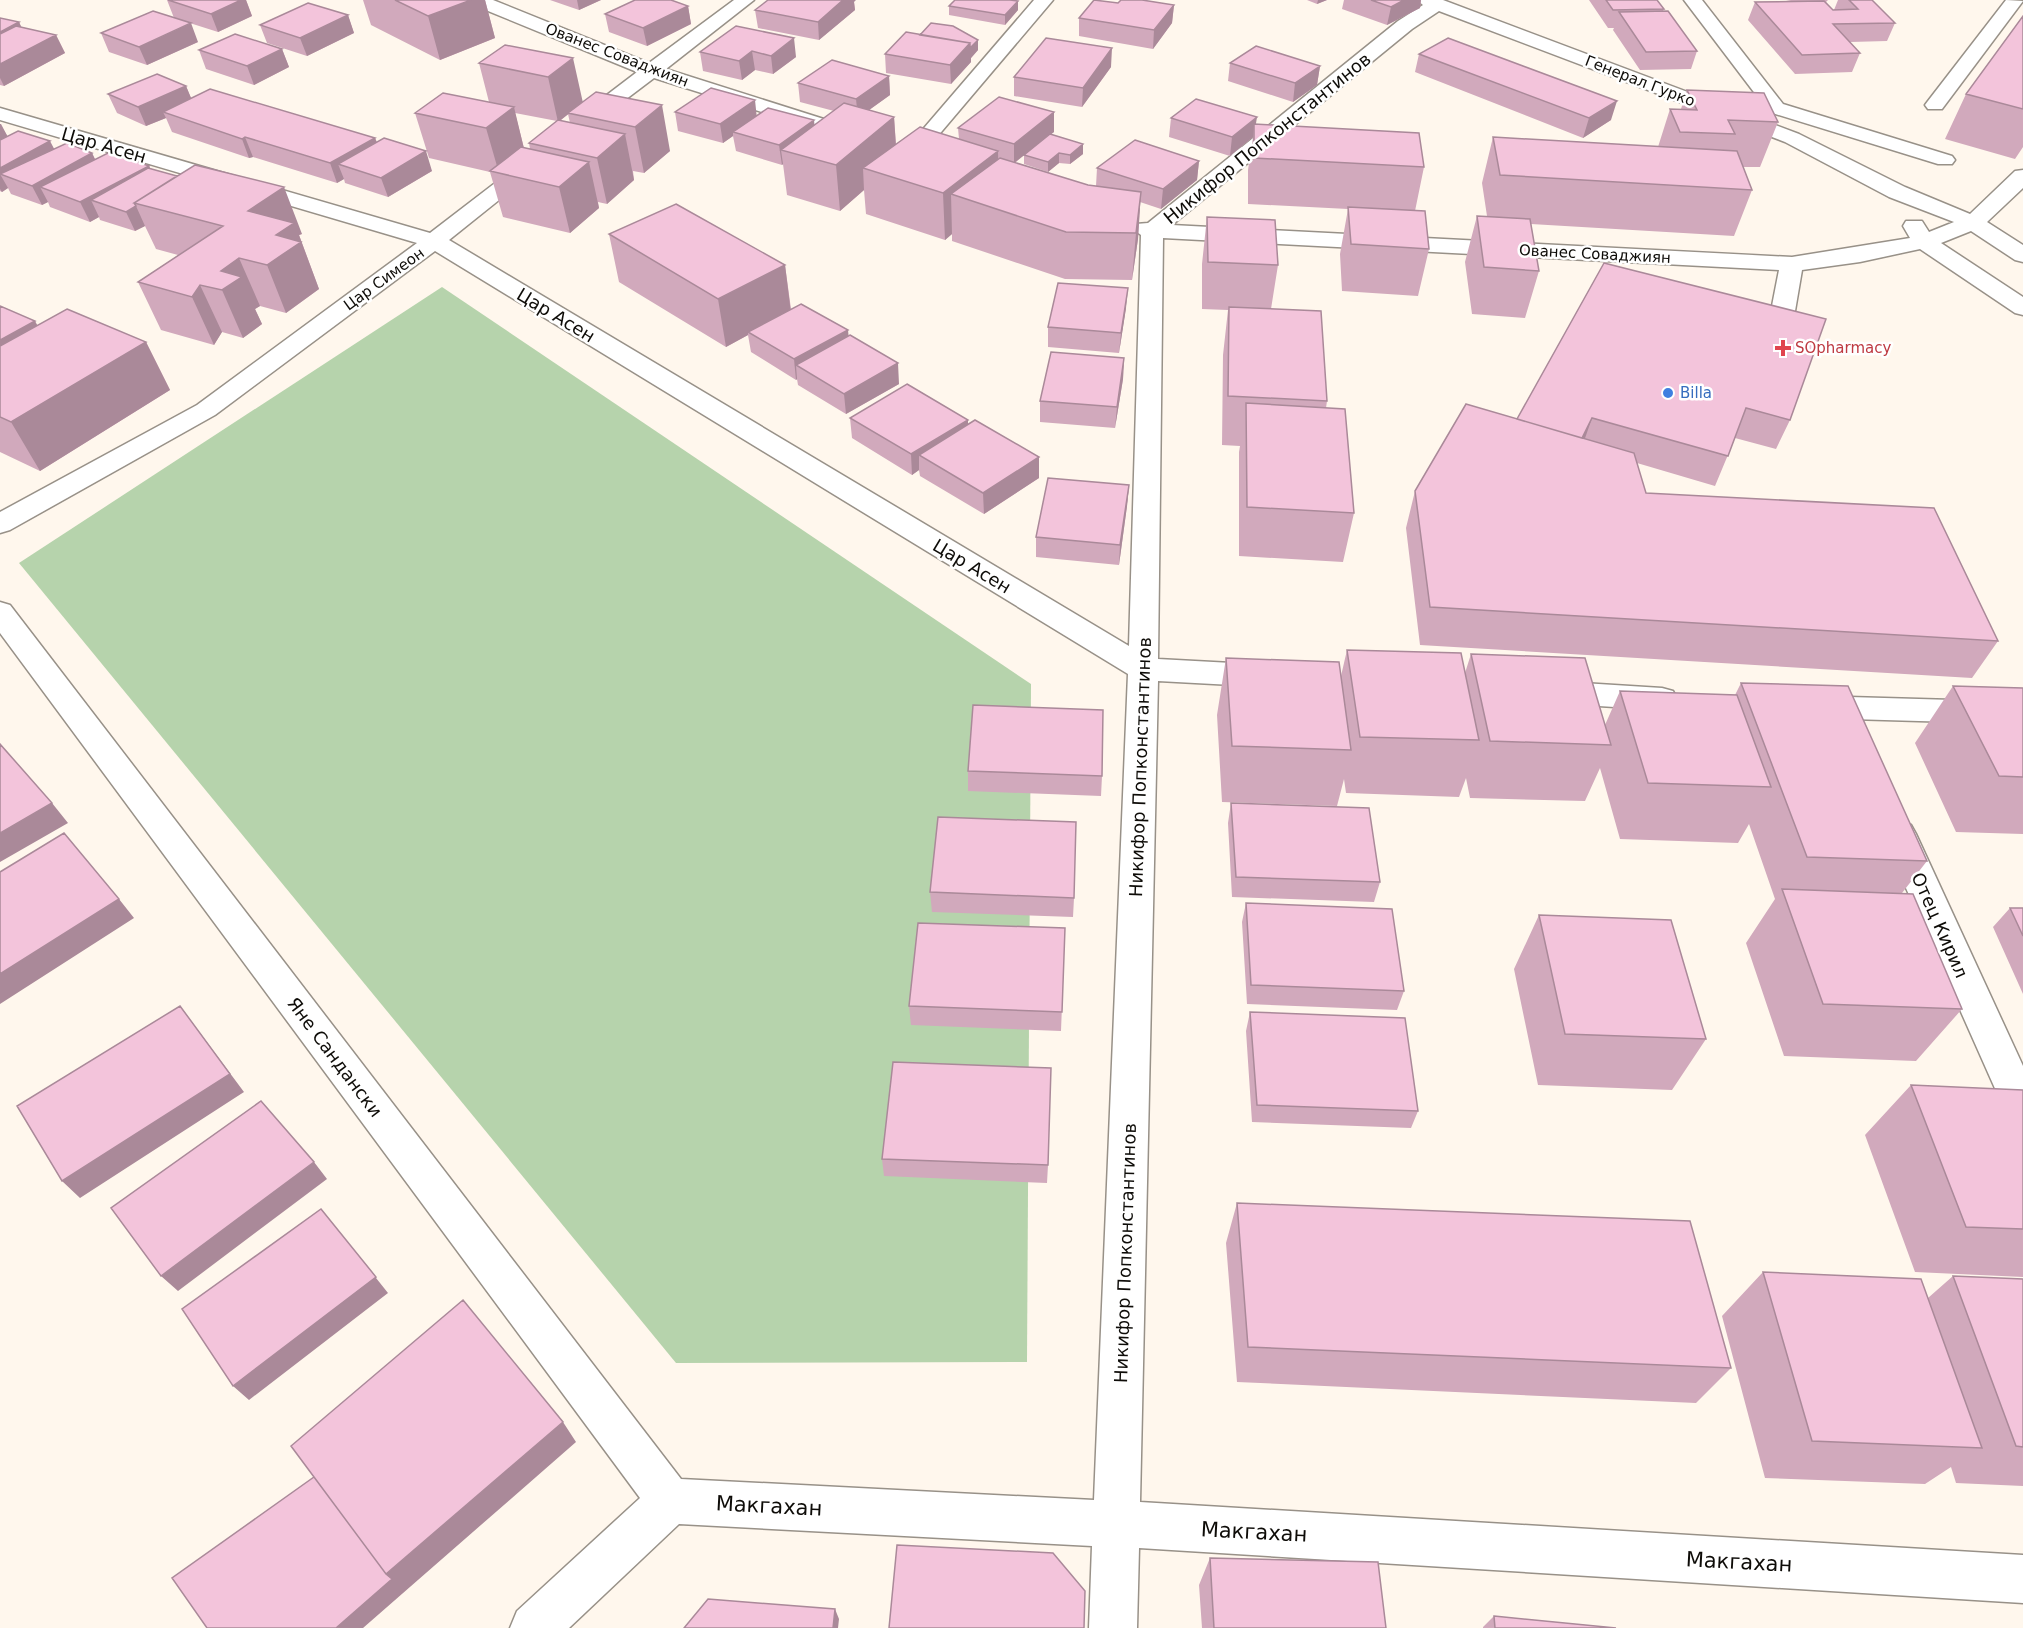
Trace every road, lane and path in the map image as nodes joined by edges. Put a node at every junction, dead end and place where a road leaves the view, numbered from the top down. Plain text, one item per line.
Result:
1 (477, 0) edge
2 (745, 0) edge
3 (1044, 0) edge
4 (1693, 0) edge
5 (2015, 0) edge
6 (1432, 2) edge
7 (650, 70) junction
8 (1935, 105) dead end
9 (0, 114) edge
10 (565, 137) edge
11 (546, 152) edge
12 (913, 153) junction
13 (936, 160) edge
14 (1945, 160) dead end
15 (2023, 176) edge
16 (1897, 192) junction
17 (1972, 222) junction
18 (1141, 228) junction
19 (1923, 241) junction
20 (434, 242) junction
21 (2023, 255) edge
22 (1792, 264) junction
23 (2023, 308) edge
24 (1783, 311) edge
25 (0, 524) edge
26 (0, 612) edge
27 (1143, 669) junction
28 (1297, 678) edge
29 (1522, 691) edge
30 (1688, 700) edge
31 (1795, 706) edge
32 (1842, 709) junction
33 (2023, 713) edge
34 (1857, 741) edge
35 (1886, 806) edge
36 (2023, 1108) edge
37 (670, 1501) junction
38 (1116, 1524) junction
39 (2023, 1579) edge
40 (534, 1628) edge
41 (1113, 1628) edge

1 - 7 street, Ованес Соваджиян
2 - 7 street
3 - 12 street
4 - 14 street
5 - 8 street
6 - 16 street, Генерал Гурко
6 - 18 street, Никифор Попконстантинов
7 - 10 street
7 - 12 street, Ованес Соваджиян
9 - 20 street, Цар Асен
11 - 20 street, Цар Симеон
12 - 13 street, Ованес Соваджиян
15 - 17 street
16 - 17 street, Генерал Гурко
16 - 19 street
17 - 19 street, Ованес Соваджиян
17 - 21 street, Генерал Гурко
18 - 22 street, Ованес Соваджиян
18 - 27 street, Никифор Попконстантинов
19 - 22 street, Ованес Соваджиян
19 - 23 street
20 - 25 street, Цар Симеон
20 - 27 street, Цар Асен
22 - 24 street
26 - 37 street, Яне Сандански
27 - 28 street, Цар Асен
27 - 38 street, Никифор Попконстантинов
29 - 30 street
31 - 32 street
32 - 33 street
32 - 34 street
35 - 36 street, Отец Кирил
37 - 38 street, Макгахан
37 - 40 street
38 - 39 street, Макгахан
38 - 41 street, Никифор Попконстантинов

